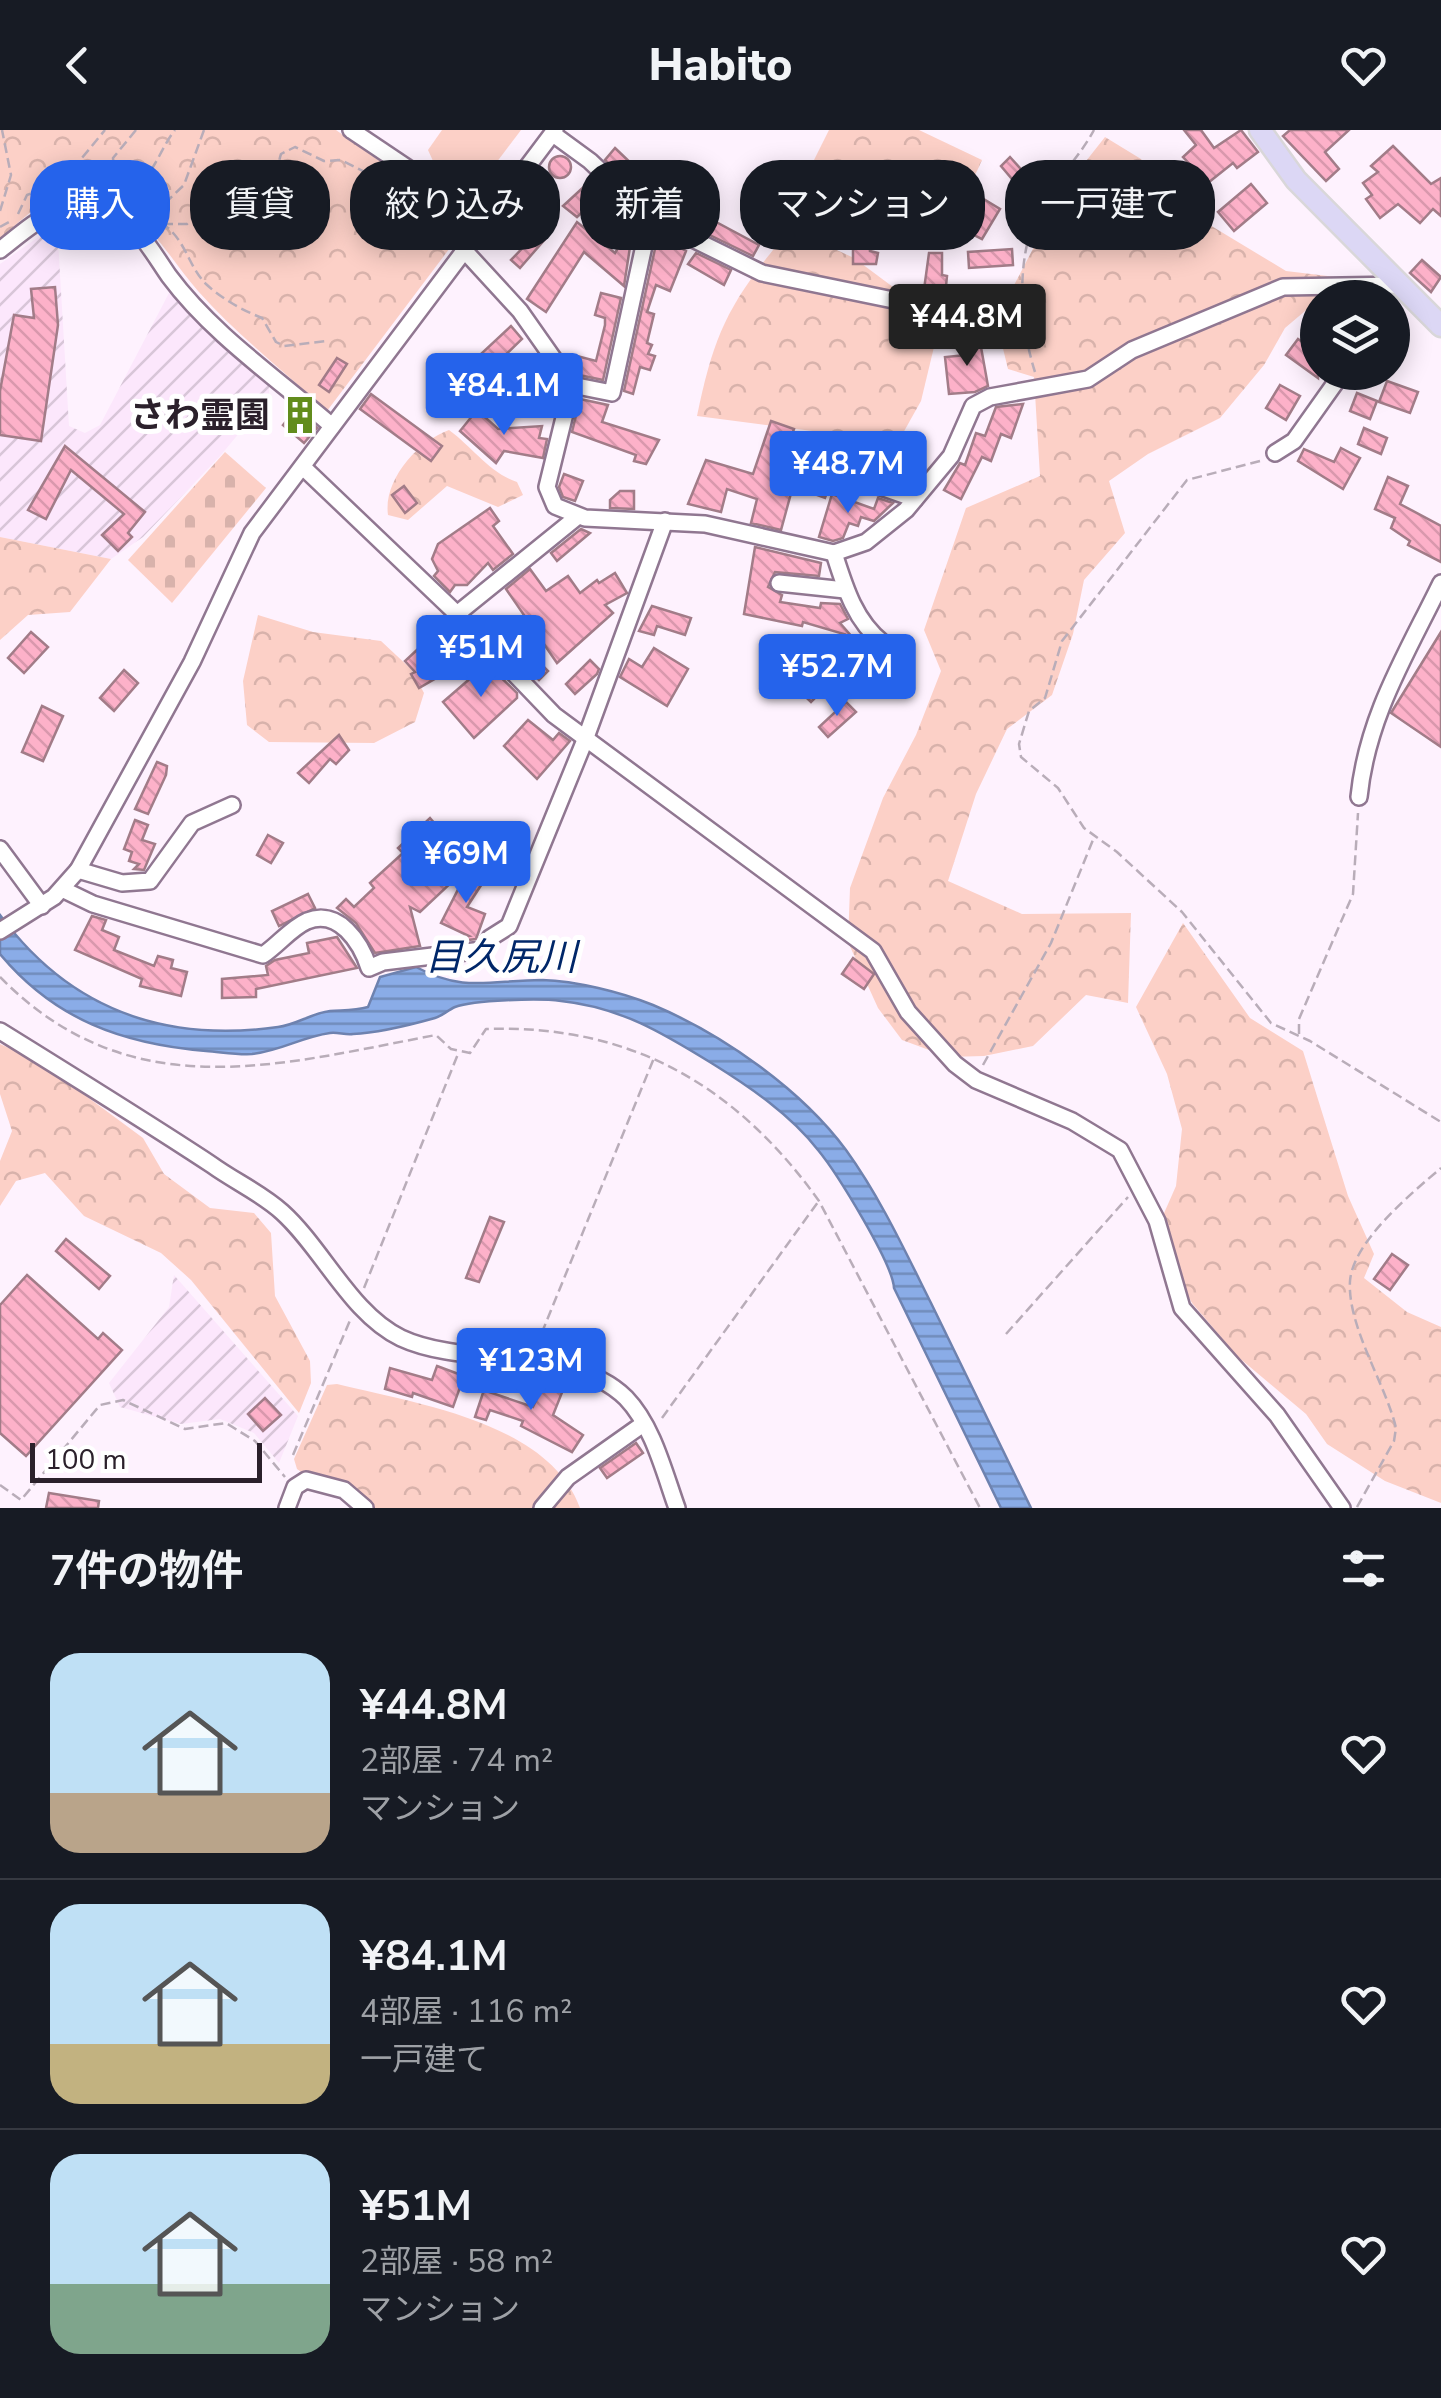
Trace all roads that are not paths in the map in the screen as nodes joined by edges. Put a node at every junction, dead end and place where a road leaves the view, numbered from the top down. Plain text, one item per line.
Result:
1 (1260, 130) edge
2 (554, 132) edge
3 (357, 133) edge
4 (397, 160) edge
5 (532, 160) edge
6 (590, 160) edge
7 (0, 250) edge
8 (462, 250) edge
9 (464, 250) edge
10 (643, 250) edge
11 (715, 250) edge
12 (1386, 280) edge
13 (1300, 288) edge
14 (898, 301) dead end
15 (1410, 302) edge
16 (1441, 326) edge
17 (572, 384) junction
18 (1330, 390) edge
19 (332, 426) junction
20 (1275, 453) road end
21 (304, 468) junction
22 (861, 480) dead end
23 (915, 499) junction
24 (577, 517) junction
25 (666, 522) junction
26 (834, 554) junction
27 (779, 583) dead end
28 (1441, 583) edge
29 (845, 590) junction
30 (457, 614) junction
31 (884, 643) dead end
32 (585, 740) junction
33 (1359, 797) road end
34 (232, 804) dead end
35 (0, 849) edge
36 (78, 870) junction
37 (62, 888) junction
38 (37, 908) junction
39 (0, 931) edge
40 (0, 1031) edge
41 (646, 1428) junction
42 (287, 1508) edge
43 (364, 1508) edge
44 (542, 1508) edge
45 (677, 1508) edge
46 (1342, 1508) edge

1 - 12 main road
2 - 5 street
2 - 6 street
3 - 4 street
7 - 19 street
8 - 19 street
9 - 17 street
10 - 17 street
11 - 14 street
13 - 23 street
15 - 16 main road
17 - 24 street
18 - 20 street
19 - 21 street
21 - 30 street
21 - 36 street
22 - 23 street
23 - 26 street
24 - 25 street
24 - 30 street
25 - 26 street
25 - 32 street
26 - 29 street
27 - 29 street
28 - 33 street
29 - 31 street
30 - 32 street
32 - 37 street
32 - 46 street
34 - 36 street
35 - 38 street
36 - 37 street
37 - 38 street
38 - 39 street
40 - 41 street
41 - 44 street
41 - 45 street
42 - 43 street

